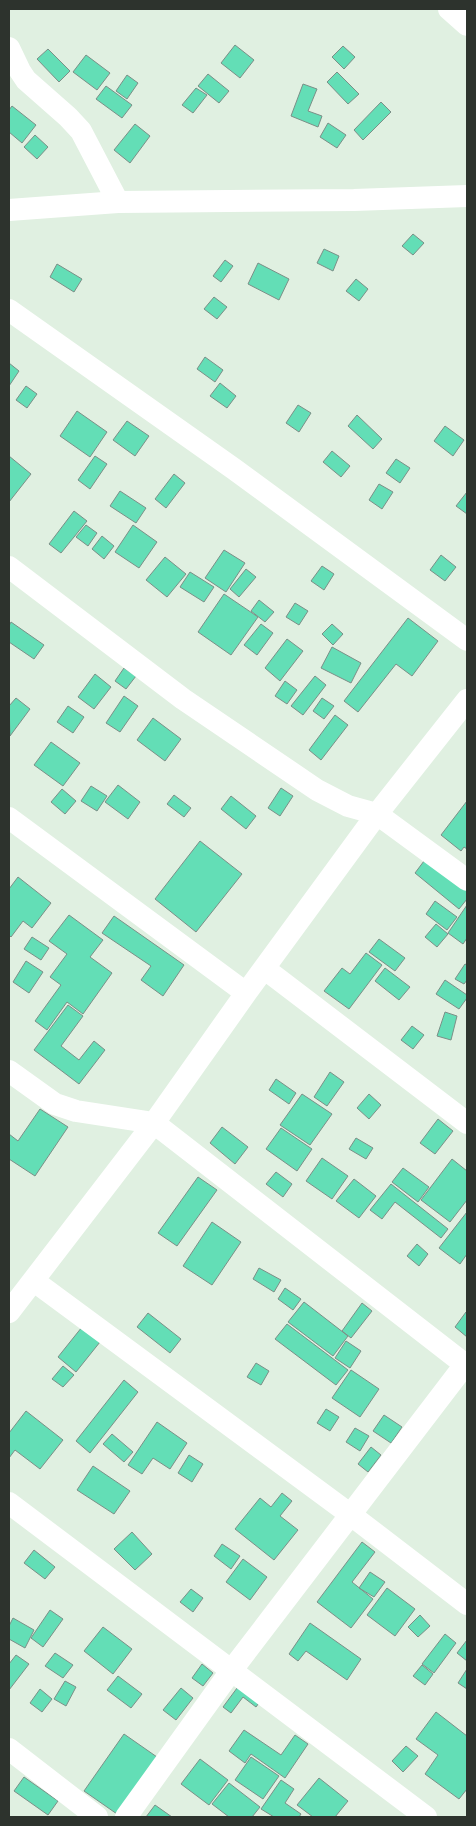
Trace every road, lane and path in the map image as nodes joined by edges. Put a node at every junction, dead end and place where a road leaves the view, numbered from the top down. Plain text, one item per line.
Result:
1 (449, 9) edge
2 (467, 25) edge
3 (9, 48) edge
4 (467, 196) edge
5 (118, 202) junction
6 (9, 210) edge
7 (9, 310) edge
8 (9, 567) edge
9 (467, 640) edge
10 (467, 700) edge
11 (378, 814) junction
12 (9, 818) edge
13 (467, 880) edge
14 (264, 969) junction
15 (246, 993) junction
16 (9, 1071) edge
17 (467, 1123) edge
18 (154, 1124) junction
19 (34, 1280) junction
20 (9, 1311) edge
21 (467, 1364) edge
22 (9, 1502) edge
23 (351, 1515) junction
24 (467, 1604) edge
25 (232, 1670) junction
26 (9, 1749) edge
27 (97, 1817) edge
28 (126, 1817) edge
29 (426, 1817) edge

1 - 2 street
3 - 5 street
4 - 5 street
5 - 6 street
7 - 9 street
8 - 11 street
10 - 11 street
11 - 13 street
11 - 14 street
12 - 15 street
14 - 15 street
14 - 17 street
15 - 18 street
16 - 18 street
18 - 19 street
18 - 21 street
19 - 20 street
19 - 23 street
21 - 23 street
22 - 25 street
23 - 24 street
23 - 25 street
25 - 28 street
25 - 29 street
26 - 27 street

